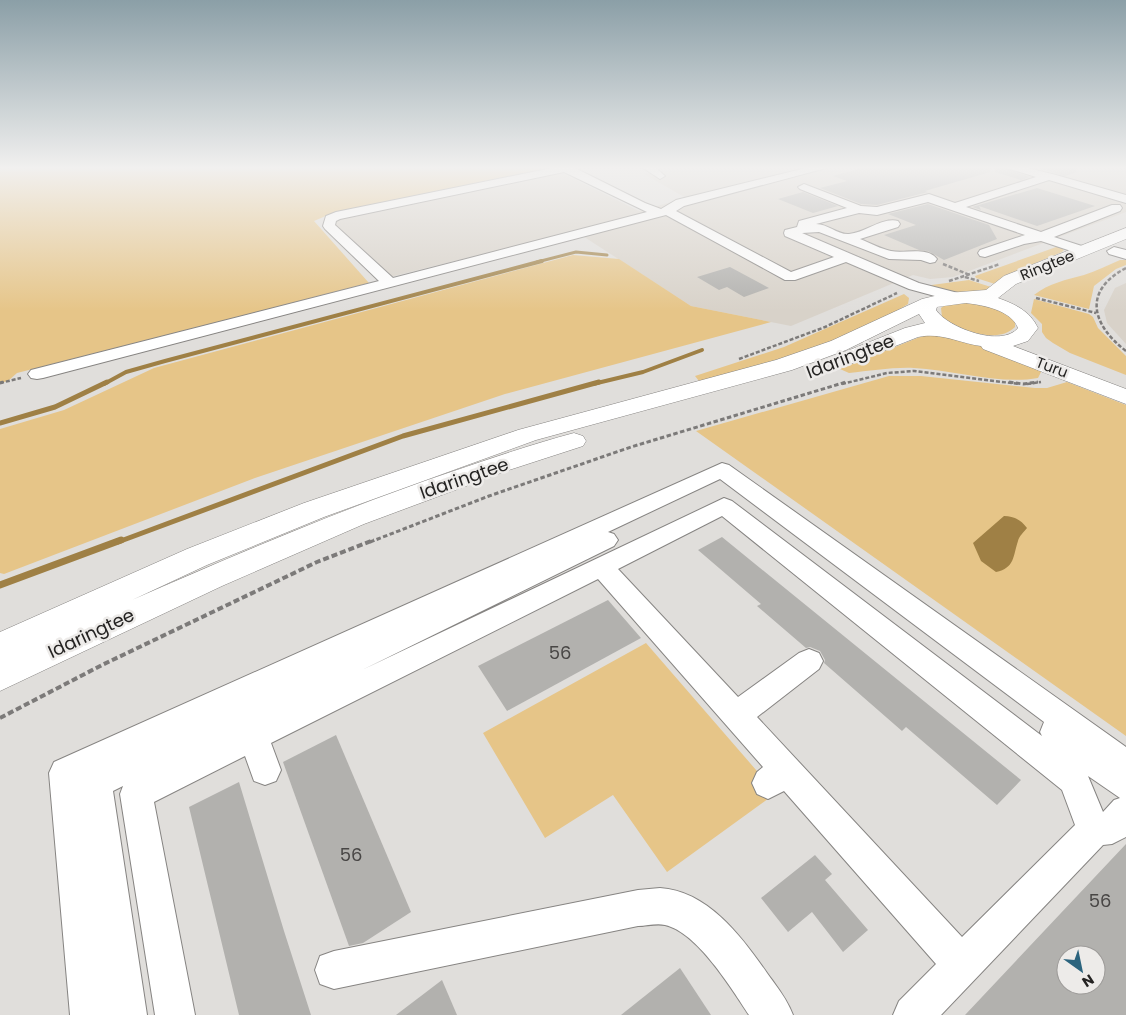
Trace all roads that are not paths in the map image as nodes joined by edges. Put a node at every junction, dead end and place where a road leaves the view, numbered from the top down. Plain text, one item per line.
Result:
1 (339, 215) edge
2 (651, 215) edge
3 (671, 215) edge
4 (833, 215) edge
5 (952, 215) edge
6 (980, 215) edge
7 (1097, 215) edge
8 (894, 224) dead end
9 (803, 229) junction
10 (1126, 233) edge
11 (1041, 237) junction
12 (848, 239) junction
13 (1021, 240) junction
14 (1083, 250) junction
15 (1122, 251) edge
16 (985, 253) dead end
17 (845, 258) junction
18 (930, 259) road end
19 (868, 267) junction
20 (389, 282) junction
21 (964, 297) junction
22 (929, 304) junction
23 (1025, 326) junction
24 (946, 330) junction
25 (977, 340) junction
26 (37, 374) dead end
27 (1126, 380) edge
28 (1126, 397) edge
29 (601, 566) junction
30 (0, 647) edge
31 (809, 662) dead end
32 (0, 676) edge
33 (736, 716) junction
34 (253, 736) junction
35 (1126, 765) edge
36 (265, 770) dead end
37 (1126, 785) edge
38 (1126, 812) edge
39 (1094, 830) junction
40 (962, 966) junction
41 (334, 970) dead end
42 (90, 1015) edge
43 (127, 1015) edge
44 (175, 1015) edge
45 (774, 1015) edge
46 (913, 1015) edge

1 - 20 street
2 - 20 street
3 - 17 street
4 - 9 street
5 - 13 street
6 - 11 street
7 - 11 street
8 - 12 street
9 - 12 street
9 - 17 street
10 - 14 main road, Ringtee
11 - 13 street
11 - 14 street
12 - 18 street
13 - 16 street
14 - 21 main road, Ringtee
15 - 23 main road, Ringtee
17 - 19 street
19 - 21 street
19 - 22 street
20 - 26 street
21 - 22 main road, Ringtee
21 - 23 main road, Turu
22 - 24 main road
22 - 30 main road, Idaringtee
23 - 25 main road
23 - 27 main road, Turu
24 - 25 main road
24 - 32 main road, Idaringtee
25 - 28 main road, Turu
29 - 33 street
29 - 34 street
29 - 39 street
31 - 33 street
33 - 40 street
34 - 36 street
34 - 44 street
35 - 42 street
37 - 43 street
38 - 39 street
39 - 40 street
40 - 46 street
41 - 45 street

